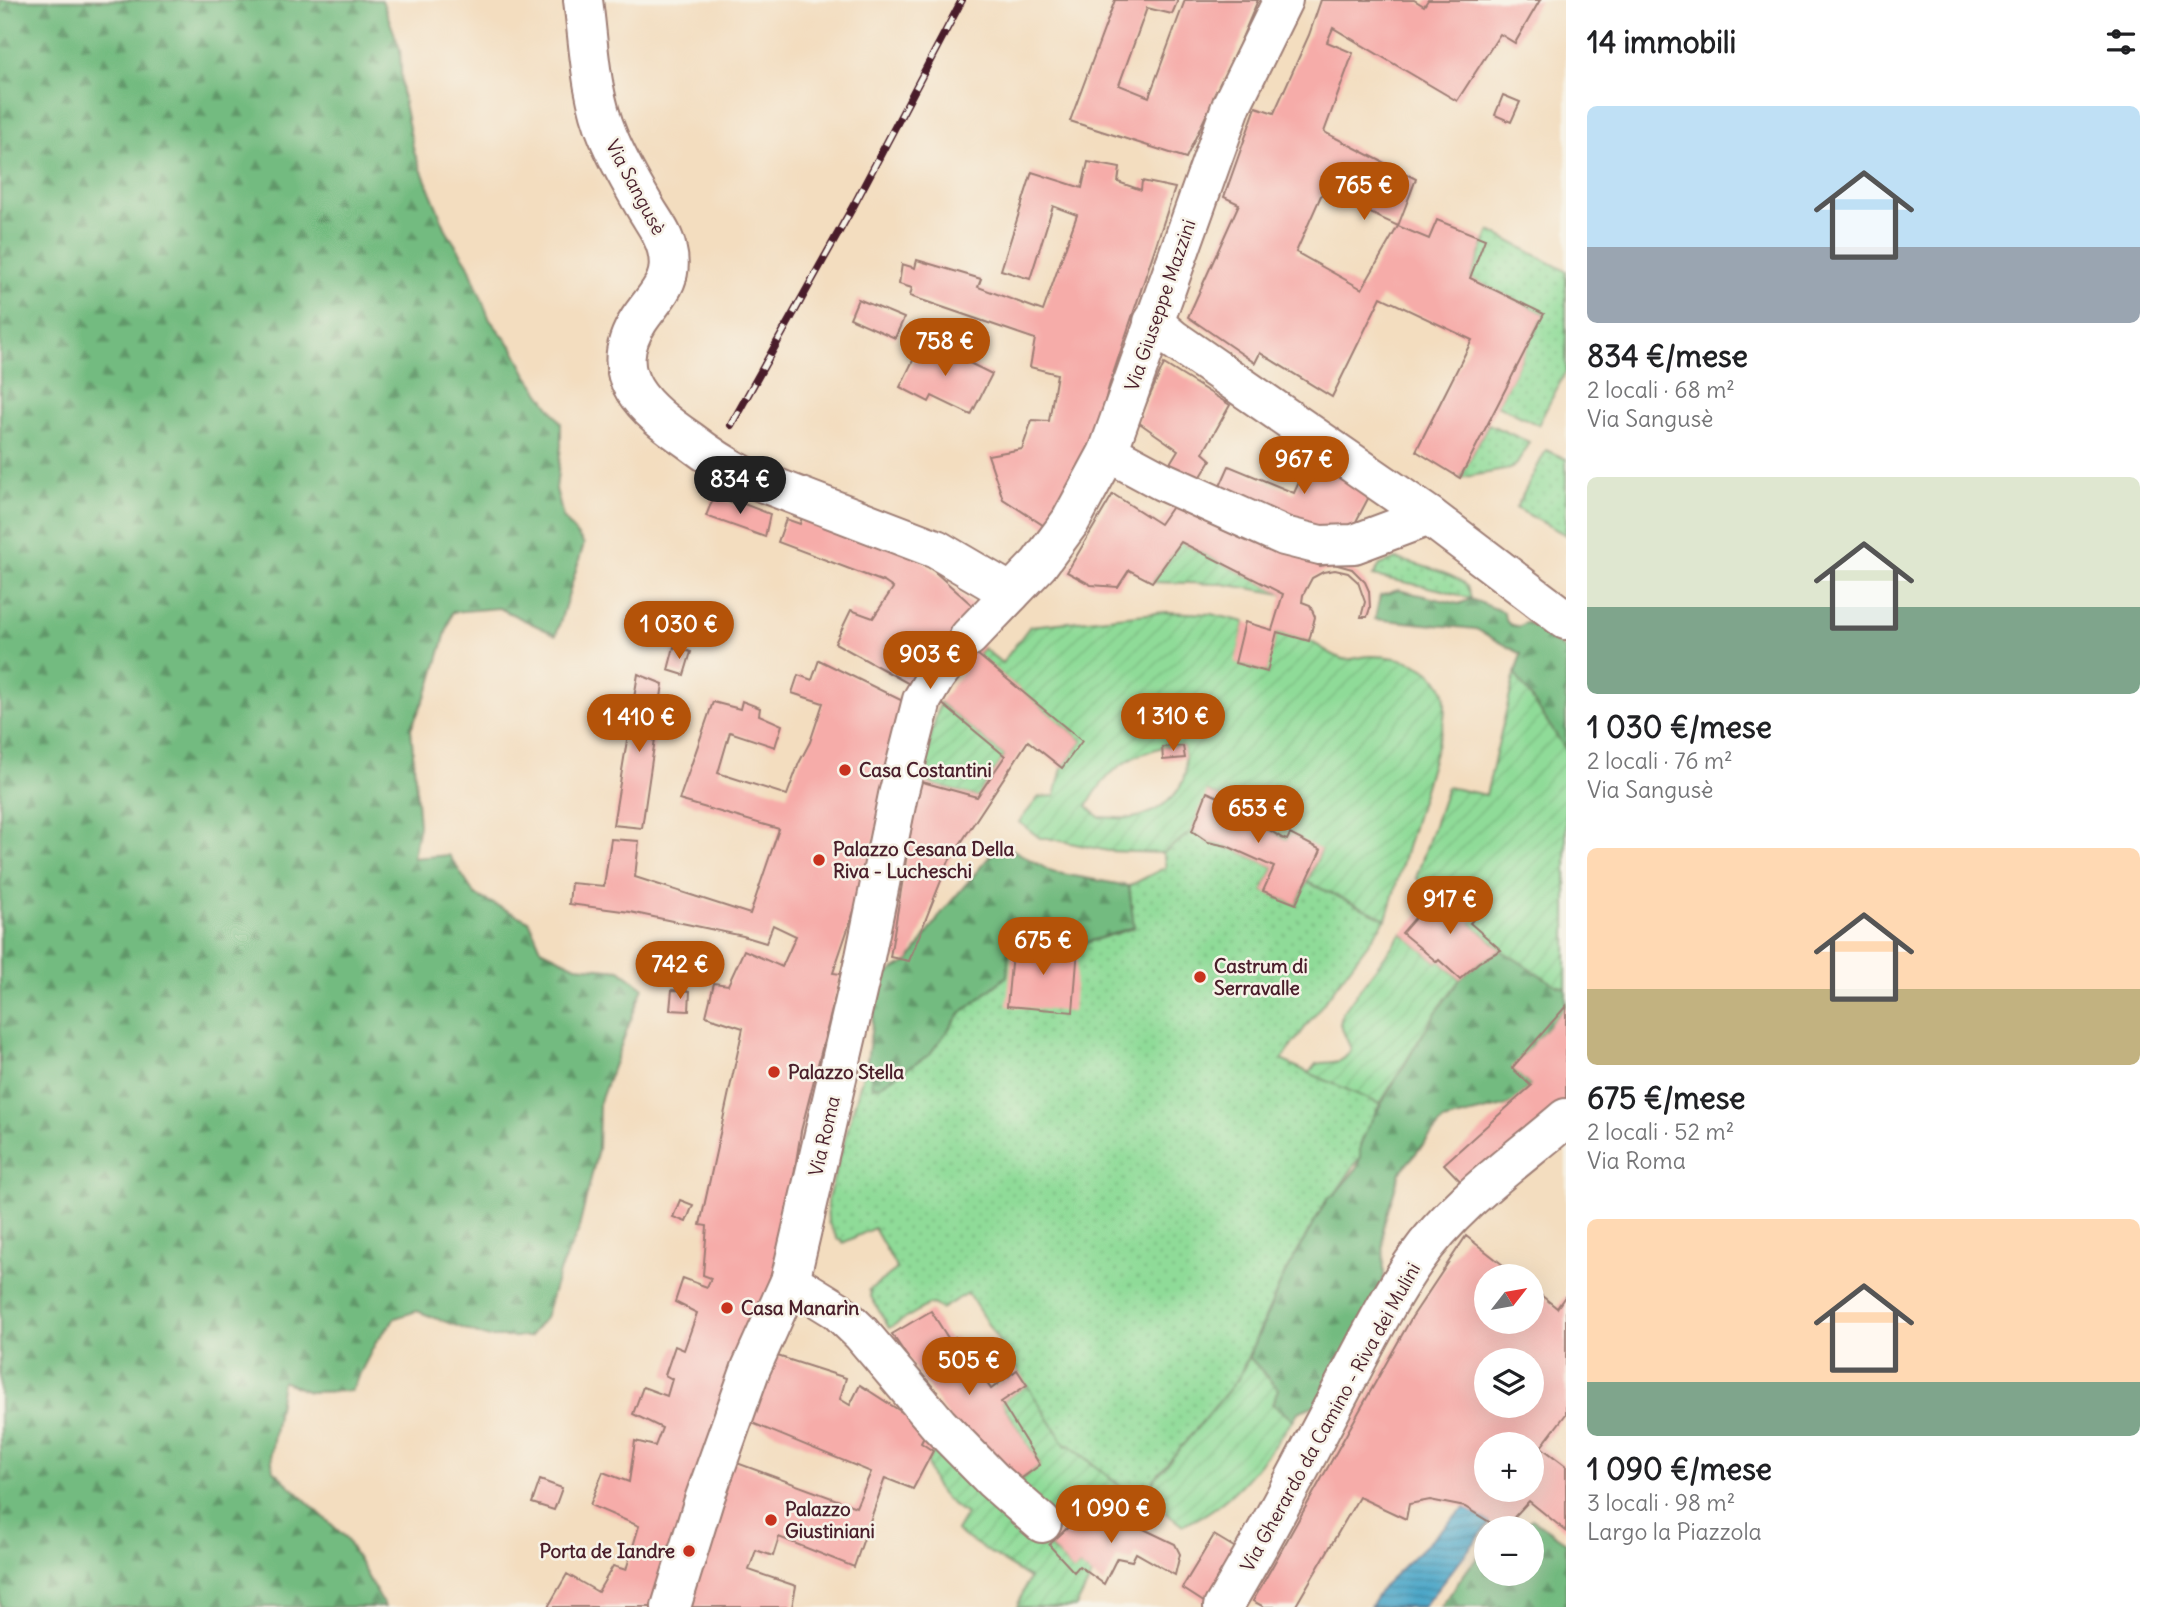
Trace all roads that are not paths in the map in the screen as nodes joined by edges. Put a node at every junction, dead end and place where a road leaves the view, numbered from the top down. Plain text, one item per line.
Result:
1 (583, 0) edge
2 (1283, 0) edge
3 (1153, 322) junction
4 (1108, 452) junction
5 (1429, 516) junction
6 (1011, 593) junction
7 (1566, 620) edge
8 (1566, 1118) edge
9 (790, 1281) junction
10 (1042, 1523) dead end
11 (671, 1607) edge
12 (1223, 1607) edge

1 - 6 street, Via Sangusè
2 - 3 street, Via Giuseppe Mazzini
3 - 4 street, Via Giuseppe Mazzini
3 - 5 street
4 - 5 street
4 - 6 street, Via Giuseppe Mazzini
5 - 7 street
6 - 9 street, Via Roma
8 - 12 street, Via Gherardo da Camino - Riva dei Mulini
9 - 10 street
9 - 11 street, Via Roma

